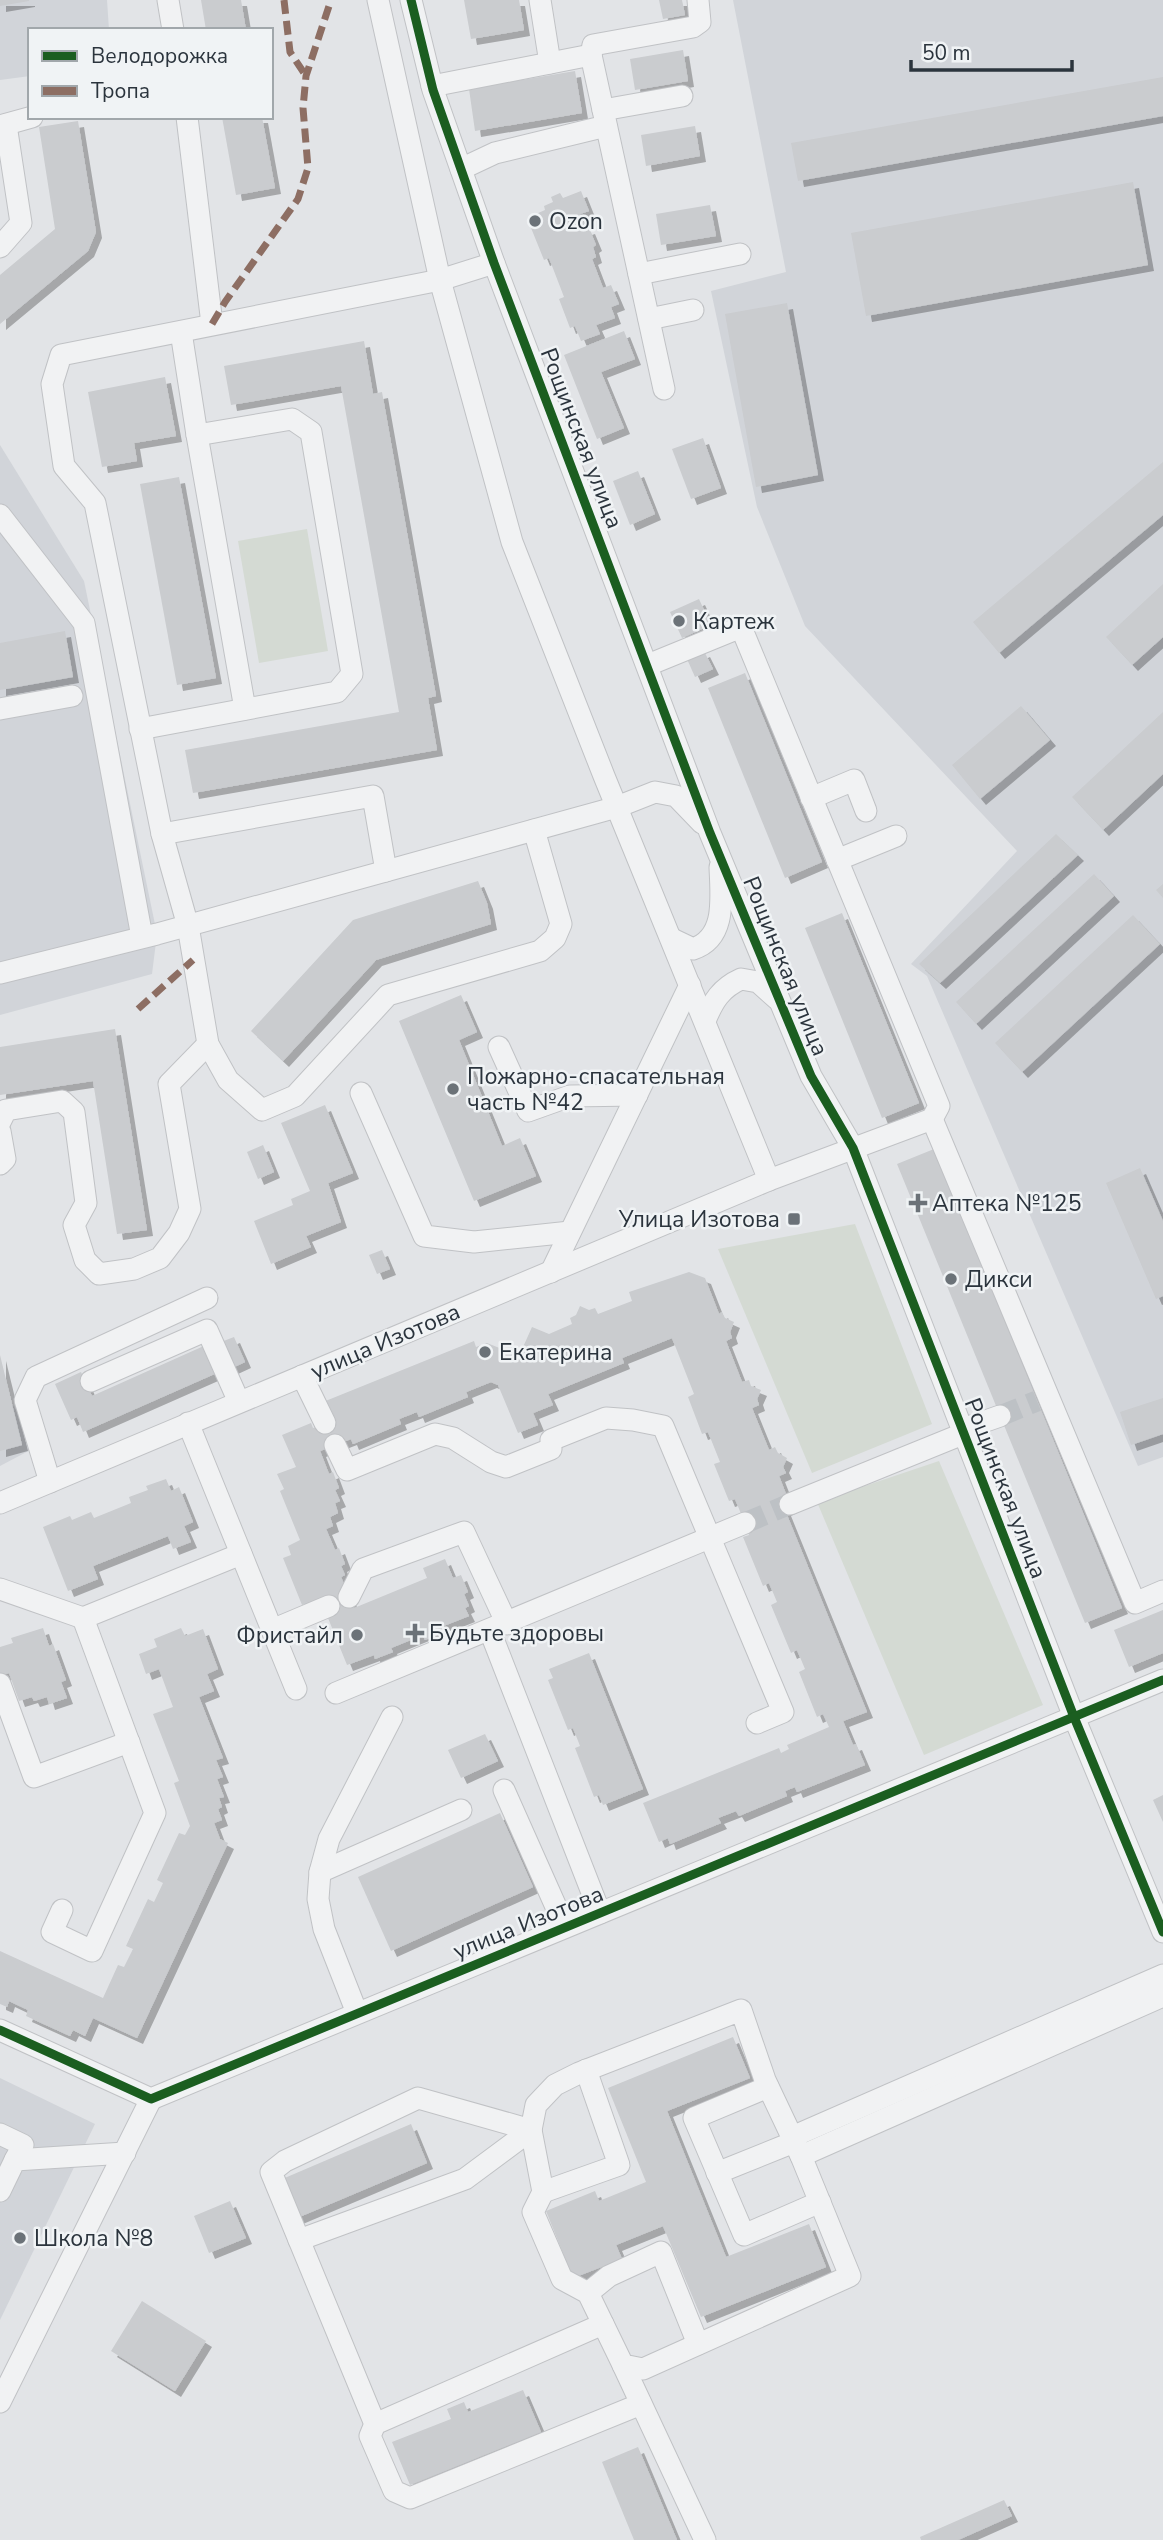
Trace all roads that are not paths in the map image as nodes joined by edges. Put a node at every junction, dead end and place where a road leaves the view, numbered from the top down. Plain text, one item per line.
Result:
1 (168, 0) edge
2 (378, 0) edge
3 (411, 0) edge
4 (540, 0) edge
5 (698, 0) edge
6 (173, 28) edge
7 (590, 55) junction
8 (550, 63) junction
9 (432, 86) junction
10 (682, 96) dead end
11 (28, 118) edge
12 (604, 118) junction
13 (187, 119) edge
14 (3, 125) edge
15 (461, 169) junction
16 (0, 247) edge
17 (740, 254) dead end
18 (494, 263) junction
19 (639, 274) junction
20 (440, 280) junction
21 (693, 310) dead end
22 (649, 319) junction
23 (212, 324) junction
24 (181, 332) junction
25 (664, 388) dead end
26 (197, 435) junction
27 (0, 515) edge
28 (648, 665) junction
29 (72, 696) dead end
30 (0, 709) edge
31 (245, 709) junction
32 (140, 729) junction
33 (811, 798) junction
34 (617, 807) junction
35 (866, 811) dead end
36 (534, 830) junction
37 (710, 833) junction
38 (162, 834) junction
39 (896, 836) dead end
40 (719, 855) junction
41 (837, 860) junction
42 (386, 871) junction
43 (188, 926) junction
44 (142, 937) junction
45 (673, 939) junction
46 (0, 973) edge
47 (690, 985) junction
48 (781, 1003) junction
49 (705, 1021) junction
50 (208, 1044) junction
51 (499, 1047) dead end
52 (361, 1093) dead end
53 (636, 1095) junction
54 (932, 1119) junction
55 (0, 1122) edge
56 (0, 1131) edge
57 (853, 1149) junction
58 (0, 1164) edge
59 (769, 1180) junction
60 (570, 1232) junction
61 (551, 1272) junction
62 (207, 1298) dead end
63 (302, 1376) junction
64 (91, 1381) dead end
65 (239, 1402) junction
66 (1000, 1416) tunnel mouth
67 (188, 1423) junction
68 (324, 1423) dead end
69 (964, 1431) junction
70 (335, 1445) dead end
71 (50, 1482) junction
72 (0, 1503) edge
73 (790, 1504) tunnel mouth
74 (745, 1523) tunnel mouth
75 (710, 1538) junction
76 (241, 1554) junction
77 (0, 1589) edge
78 (1163, 1591) edge
79 (349, 1597) dead end
80 (329, 1606) dead end
81 (83, 1618) junction
82 (499, 1627) junction
83 (272, 1630) junction
84 (1163, 1680) edge
85 (0, 1684) edge
86 (296, 1689) dead end
87 (336, 1693) dead end
88 (392, 1717) dead end
89 (1074, 1717) junction
90 (757, 1723) dead end
91 (130, 1742) junction
92 (504, 1790) dead end
93 (461, 1810) dead end
94 (320, 1872) junction
95 (62, 1910) dead end
96 (600, 1913) junction
97 (565, 1927) junction
98 (1163, 1932) edge
99 (1163, 1975) edge
100 (1163, 1996) edge
101 (357, 2013) junction
102 (0, 2030) edge
103 (586, 2070) junction
104 (768, 2087) junction
105 (151, 2099) junction
106 (531, 2130) junction
107 (0, 2134) edge
108 (796, 2145) junction
109 (125, 2153) junction
110 (15, 2160) junction
111 (717, 2173) junction
112 (0, 2191) edge
113 (543, 2192) junction
114 (820, 2202) junction
115 (299, 2240) junction
116 (588, 2293) junction
117 (603, 2324) junction
118 (698, 2344) junction
119 (622, 2365) junction
120 (0, 2402) edge
121 (641, 2404) junction
122 (375, 2424) junction
123 (705, 2540) edge

1 - 6 street
2 - 20 street
3 - 9 street, Рощинская улица
4 - 8 street
5 - 7 street
7 - 8 street
7 - 12 street
8 - 9 street
9 - 15 street, Рощинская улица
10 - 12 street
11 - 14 street
12 - 15 street
12 - 19 street
13 - 23 street
14 - 16 street
15 - 18 street, Рощинская улица
17 - 19 street
18 - 20 street
18 - 28 street, Рощинская улица
19 - 22 street
20 - 23 street
20 - 34 street
21 - 22 street
22 - 25 street
23 - 24 street
24 - 26 street
24 - 32 street
26 - 31 street
26 - 31 street
27 - 44 street
28 - 33 street
28 - 37 street, Рощинская улица
29 - 30 street
31 - 32 street
32 - 38 street
33 - 35 street
33 - 41 street
34 - 36 street
34 - 37 street
34 - 45 street
36 - 42 street
36 - 50 street
37 - 40 street, Рощинская улица
38 - 42 street
38 - 43 street
39 - 41 street
40 - 45 street
40 - 48 street, Рощинская улица
41 - 54 street
42 - 43 street
43 - 44 street
43 - 50 street
44 - 46 street
45 - 47 street
47 - 49 street
47 - 53 street
48 - 49 street
48 - 57 street, Рощинская улица
49 - 59 street
50 - 55 street
51 - 53 street
52 - 60 street
53 - 60 street
54 - 57 street
54 - 78 street
56 - 58 street
57 - 59 street
57 - 69 street, Рощинская улица
59 - 61 street, улица Изотова
60 - 61 street
61 - 63 street, улица Изотова
62 - 71 street
63 - 65 street, улица Изотова
63 - 68 street
64 - 65 street
65 - 67 street, улица Изотова
66 - 69 street
67 - 71 street, улица Изотова
67 - 76 street
69 - 73 street
69 - 89 street, Рощинская улица
70 - 75 street
71 - 72 street, улица Изотова
74 - 75 street
75 - 82 street
75 - 90 street
76 - 81 street
76 - 83 street
77 - 81 street
79 - 82 street
80 - 83 street
81 - 91 street
82 - 87 street
82 - 96 street
83 - 86 street
84 - 89 street, улица Изотова
85 - 91 street
88 - 94 street
89 - 96 street, улица Изотова
89 - 98 street, Рощинская улица
91 - 95 street
92 - 97 street
93 - 94 street
94 - 101 street
96 - 97 street, улица Изотова
97 - 101 street, улица Изотова
99 - 108 street
100 - 108 street
101 - 105 street, улица Изотова
102 - 105 street
103 - 104 street
103 - 106 street
103 - 113 street
104 - 108 street
104 - 111 street
105 - 109 street
106 - 113 street
106 - 115 street
106 - 115 street
107 - 110 street
108 - 111 street
108 - 114 street
109 - 110 street
109 - 120 street
110 - 112 street
111 - 114 street
113 - 116 street
114 - 118 street
115 - 122 street
116 - 117 street
116 - 118 street
117 - 119 street
117 - 122 street
118 - 119 street
119 - 121 street
121 - 122 street
121 - 123 street

